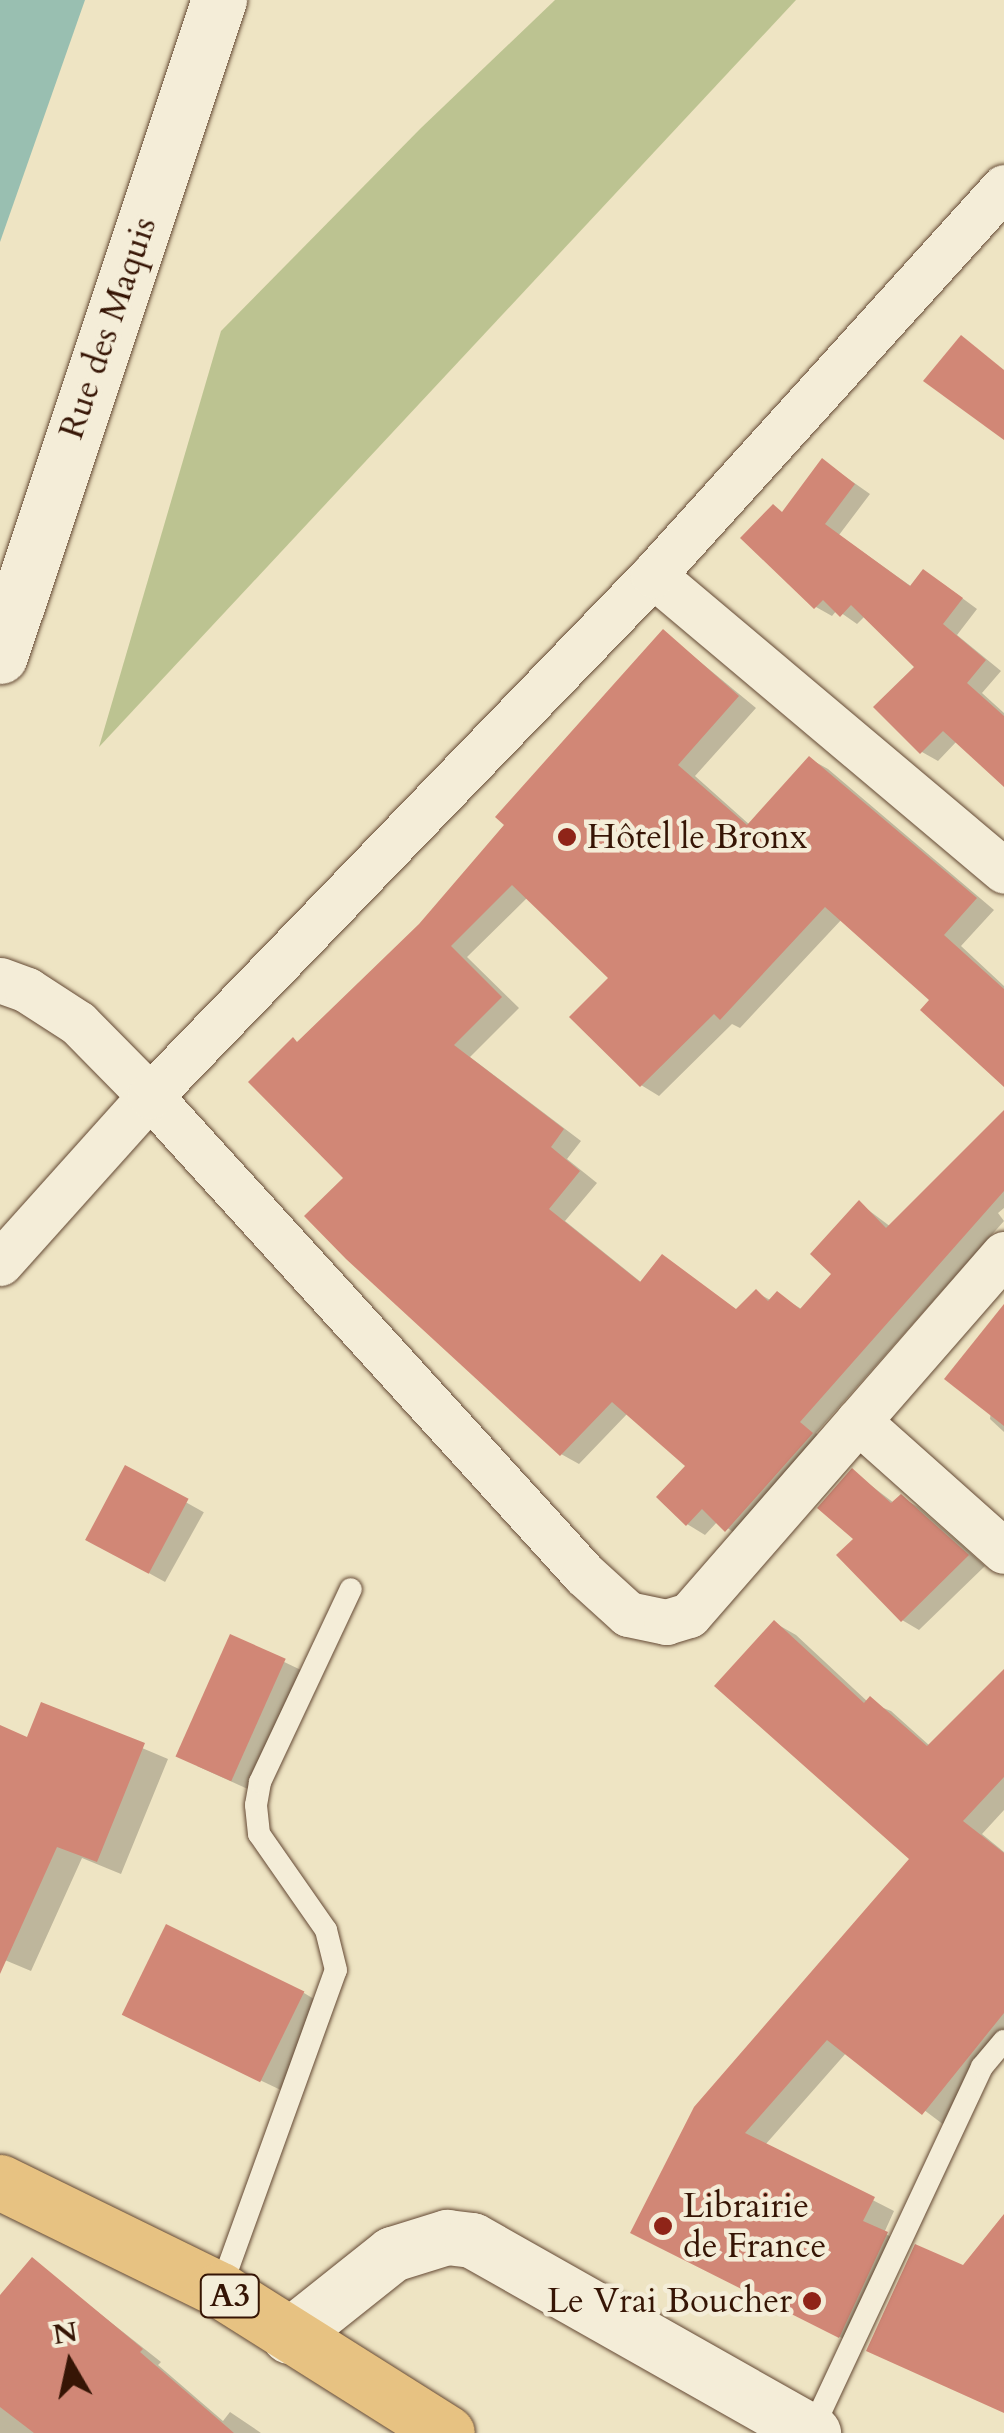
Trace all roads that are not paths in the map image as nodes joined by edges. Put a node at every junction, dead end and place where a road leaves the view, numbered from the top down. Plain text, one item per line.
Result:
1 (219, 0) edge
2 (1004, 187) edge
3 (653, 575) junction
4 (0, 656) edge
5 (1004, 870) edge
6 (0, 980) edge
7 (150, 1096) junction
8 (1004, 1254) edge
9 (0, 1263) edge
10 (858, 1420) junction
11 (1004, 1551) edge
12 (351, 1589) dead end
13 (1004, 2041) edge
14 (0, 2182) edge
15 (220, 2290) junction
16 (288, 2336) junction
17 (812, 2432) edge
18 (447, 2433) edge

1 - 4 street, Rue des Maquis
2 - 3 street
3 - 5 street
3 - 7 street
6 - 7 street
7 - 9 street
7 - 10 street
8 - 10 street
10 - 11 street
12 - 15 lane
13 - 17 lane
14 - 15 highway, A3
15 - 16 highway, A3
16 - 17 street
16 - 18 highway, A3

